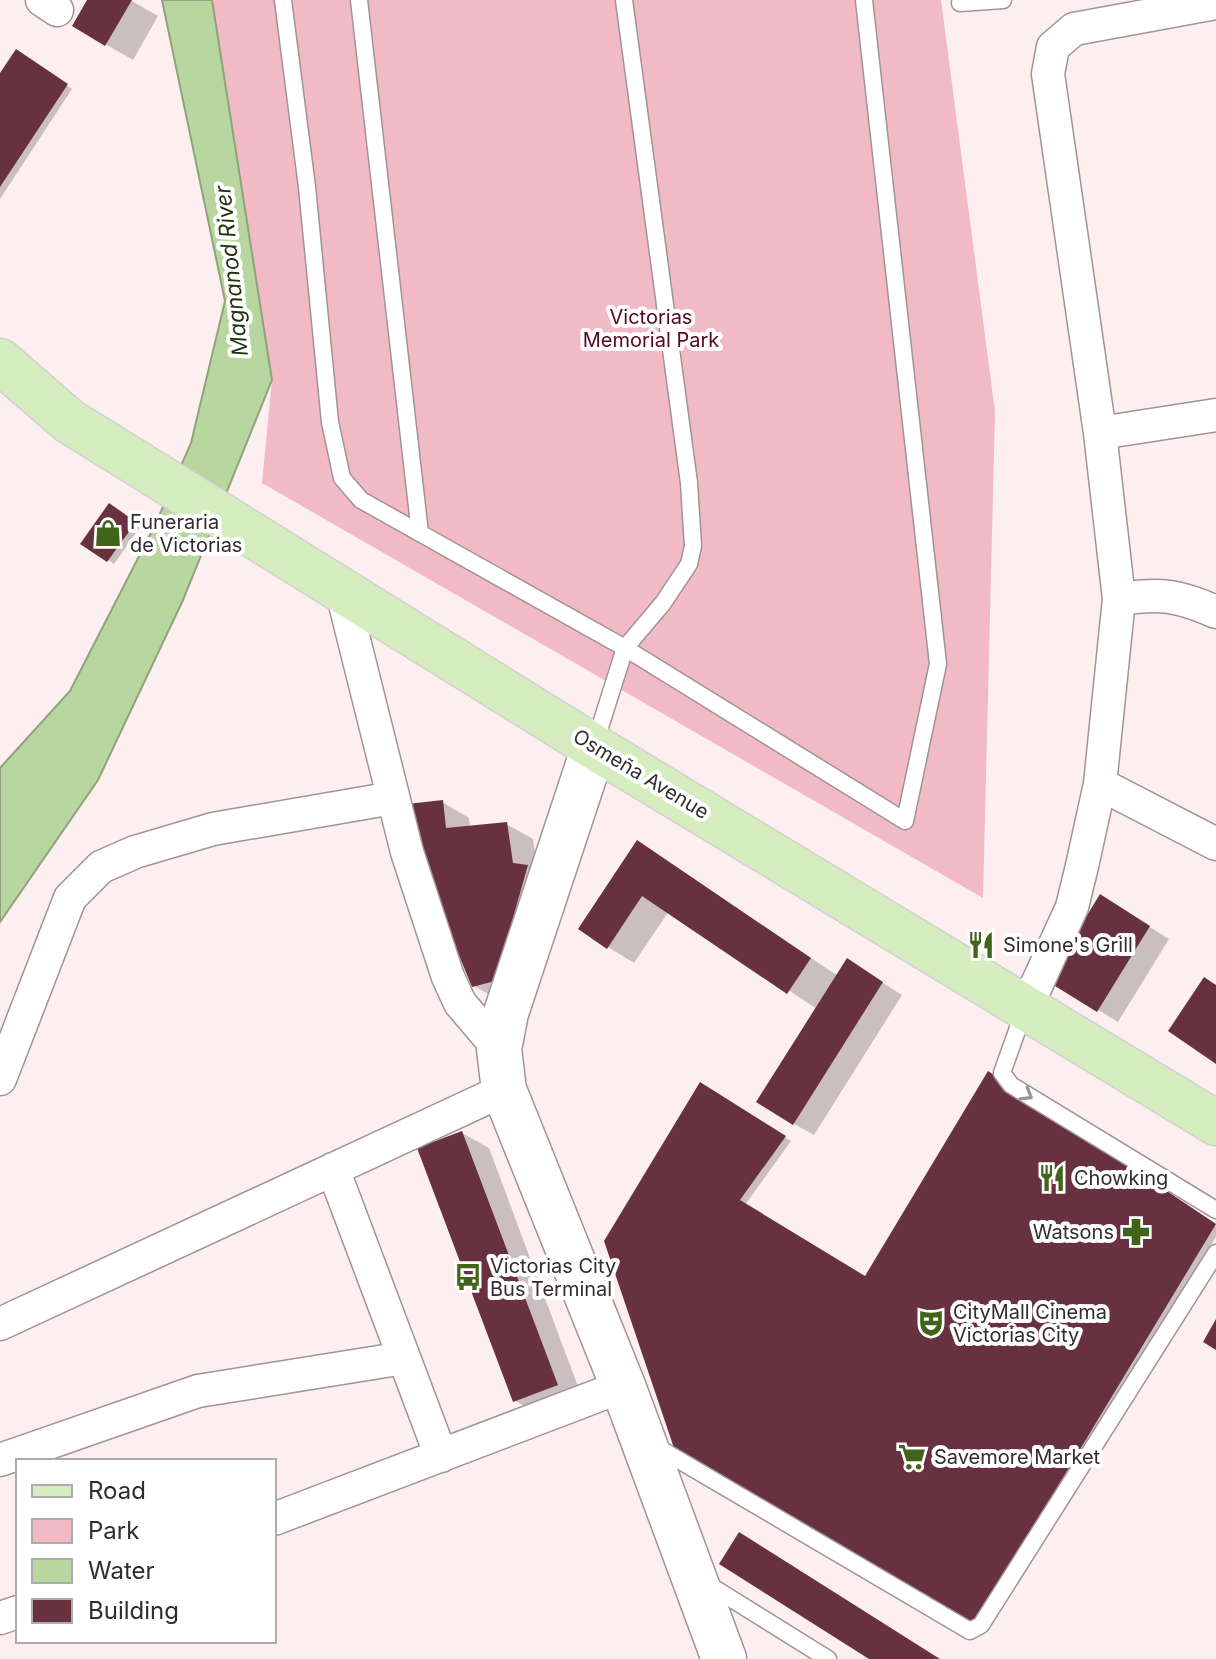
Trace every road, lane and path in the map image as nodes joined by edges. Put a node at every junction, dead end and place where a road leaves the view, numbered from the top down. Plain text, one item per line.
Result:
1 (283, 0) edge
2 (359, 0) edge
3 (624, 0) edge
4 (864, 0) edge
5 (1003, 0) edge
6 (960, 3) dead end
7 (1216, 3) edge
8 (0, 361) edge
9 (0, 393) edge
10 (1216, 415) edge
11 (69, 421) junction
12 (1100, 433) junction
13 (420, 533) junction
14 (341, 588) junction
15 (1119, 599) junction
16 (1216, 612) edge
17 (625, 648) junction
18 (594, 747) junction
19 (1100, 784) junction
20 (393, 798) junction
21 (1216, 844) edge
22 (1027, 1006) junction
23 (501, 1069) junction
24 (0, 1079) edge
25 (1216, 1123) edge
26 (333, 1169) junction
27 (1216, 1210) edge
28 (1216, 1253) edge
29 (0, 1324) edge
30 (404, 1358) junction
31 (623, 1386) junction
32 (644, 1439) junction
33 (441, 1456) junction
34 (0, 1460) edge
35 (276, 1518) edge
36 (697, 1579) junction
37 (724, 1659) edge
38 (828, 1659) edge

1 - 13 lane
2 - 13 lane
3 - 17 lane
4 - 17 lane
5 - 6 lane
7 - 12 street
8 - 11 main road, Osmeña Avenue
9 - 11 main road, Osmeña Avenue
10 - 12 street
11 - 14 main road, Osmeña Avenue
12 - 15 street
13 - 17 lane
14 - 18 main road, Osmeña Avenue
14 - 20 street
15 - 16 street
15 - 19 street
17 - 18 lane
18 - 22 main road, Osmeña Avenue
18 - 23 street
19 - 21 street
19 - 22 street
20 - 23 street
20 - 24 street
22 - 25 main road, Osmeña Avenue
22 -> 27 lane
23 - 26 street
23 - 31 street
26 - 29 street
26 - 30 street
28 - 32 lane
30 - 33 street
30 - 34 street
31 - 32 street
31 - 33 street
32 - 36 street
33 - 35 street
36 - 37 street
36 - 38 lane

